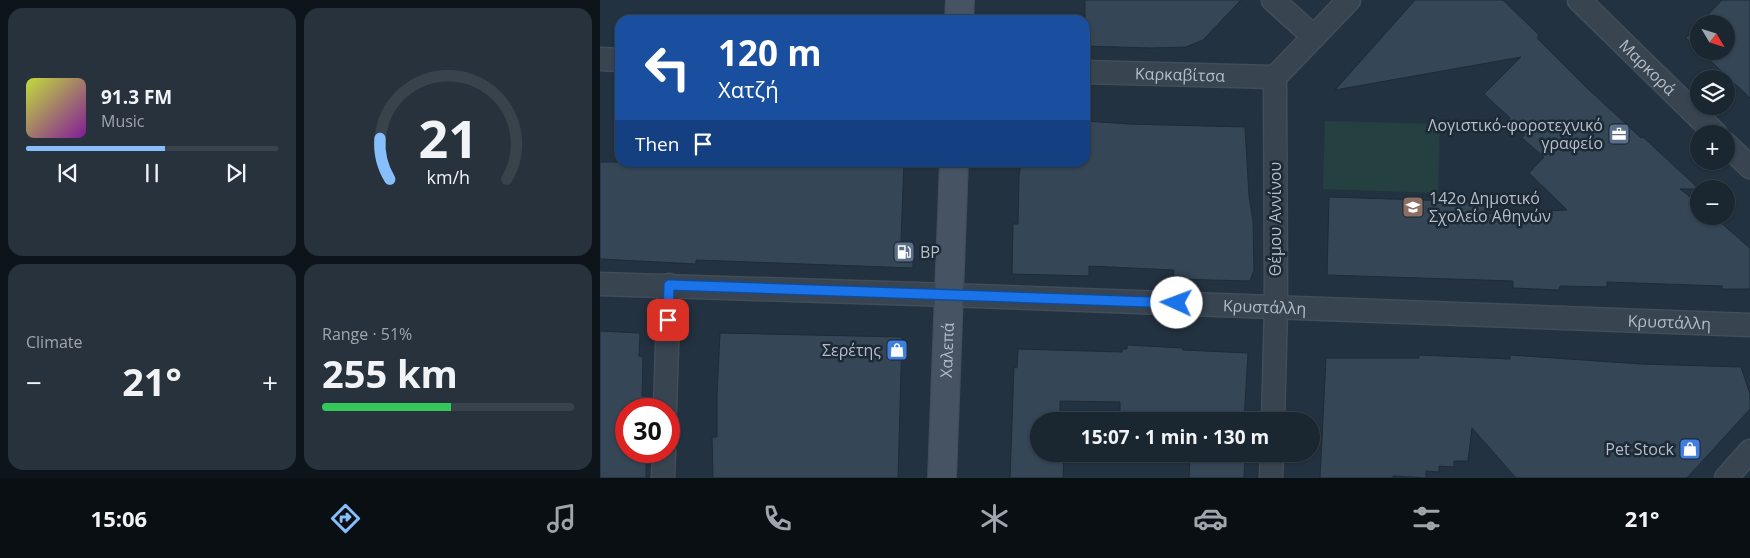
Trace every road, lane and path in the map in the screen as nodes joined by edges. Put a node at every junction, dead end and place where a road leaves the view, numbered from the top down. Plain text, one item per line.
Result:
1 (960, 0) edge
2 (1273, 0) edge
3 (1349, 0) edge
4 (1579, 0) edge
5 (959, 15) edge
6 (1314, 37) junction
7 (600, 59) edge
8 (615, 60) edge
9 (1090, 72) edge
10 (1275, 77) junction
11 (1707, 125) edge
12 (1735, 153) edge
13 (954, 167) edge
14 (1750, 167) edge
15 (600, 284) edge
16 (669, 285) junction
17 (949, 295) junction
18 (1276, 307) junction
19 (1750, 325) edge
20 (665, 398) edge
21 (1273, 412) edge
22 (1750, 451) edge
23 (1272, 462) edge
24 (664, 463) edge
25 (663, 478) edge
26 (942, 478) edge
27 (1271, 478) edge
28 (1726, 478) edge

1 - 5 street
2 - 6 street
3 - 6 street
4 - 11 street, Μαρκορά
6 - 10 street
7 - 8 street
9 - 10 street, Καρκαβίτσα
10 - 18 street, Θέμου Αννίνου
12 - 14 street
13 - 17 street, Χαλεπά
15 - 16 street, Κρυστάλλη
16 - 17 street, Κρυστάλλη
16 - 20 street
17 - 18 street, Κρυστάλλη
17 - 26 street, Χαλεπά
18 - 19 street, Κρυστάλλη
18 - 21 street, Θέμου Αννίνου
22 - 28 street
23 - 27 street
24 - 25 street

